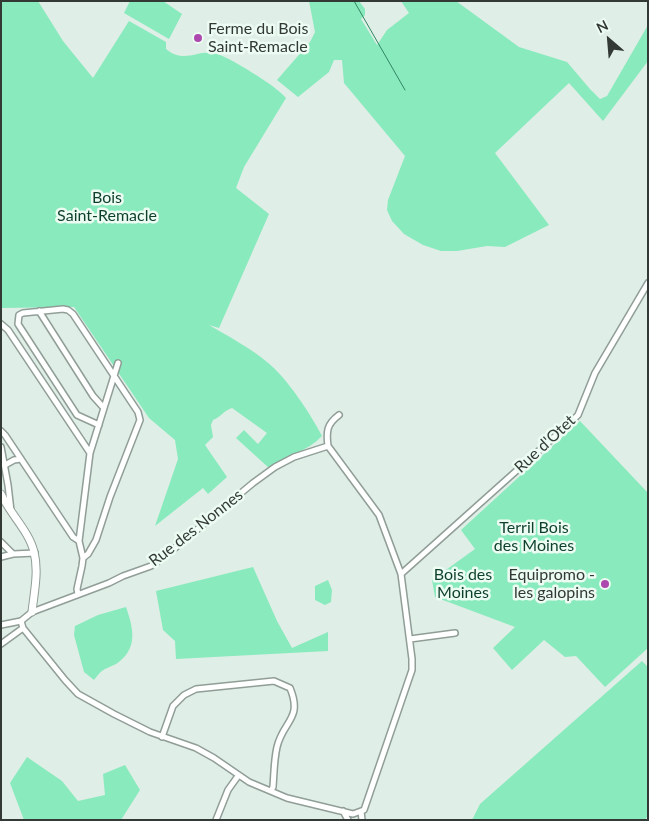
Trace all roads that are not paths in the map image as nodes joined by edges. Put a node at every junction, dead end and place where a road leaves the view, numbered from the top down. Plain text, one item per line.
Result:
1 (648, 283) edge
2 (39, 311) junction
3 (1, 324) edge
4 (118, 363) dead end
5 (113, 375) junction
6 (103, 407) junction
7 (339, 416) dead end
8 (99, 425) junction
9 (1, 431) edge
10 (328, 446) junction
11 (1, 448) edge
12 (90, 453) junction
13 (21, 459) junction
14 (5, 465) junction
15 (8, 485) junction
16 (1, 489) edge
17 (1, 494) edge
18 (11, 513) junction
19 (79, 541) junction
20 (1, 542) edge
21 (35, 553) junction
22 (13, 554) junction
23 (1, 557) edge
24 (83, 558) junction
25 (401, 574) junction
26 (78, 594) junction
27 (32, 612) junction
28 (21, 621) junction
29 (1, 625) edge
30 (23, 628) junction
31 (455, 633) dead end
32 (410, 639) junction
33 (1, 644) edge
34 (162, 737) junction
35 (238, 776) junction
36 (270, 791) junction
37 (343, 811) junction
38 (361, 811) junction
39 (216, 820) edge
40 (348, 820) edge
41 (362, 820) edge

1 - 25 street, Rue d'Otet
2 - 5 street
2 - 6 street
2 - 8 street
3 - 12 street
4 - 5 street
5 - 6 street
5 - 24 street
6 - 8 street
7 - 10 street
8 - 12 street
9 - 13 street
10 - 25 street
10 - 26 street, Rue des Nonnes
11 - 14 street
12 - 19 street
13 - 14 street
13 - 19 street
14 - 15 street
15 - 16 street
15 - 18 street
17 - 18 street
18 - 21 street
19 - 24 street
20 - 22 street
21 - 22 street
21 - 27 street
22 - 23 street
24 - 26 street
25 - 32 street
26 - 27 street, Rue des Nonnes
27 - 28 street, Rue des Nonnes
28 - 29 street
28 - 30 street
30 - 33 street
30 - 34 street
31 - 32 street
32 - 38 street
34 - 35 street
34 - 36 street
35 - 36 street
35 - 39 street
36 - 37 street
37 - 38 street
37 - 40 street
38 - 41 street

